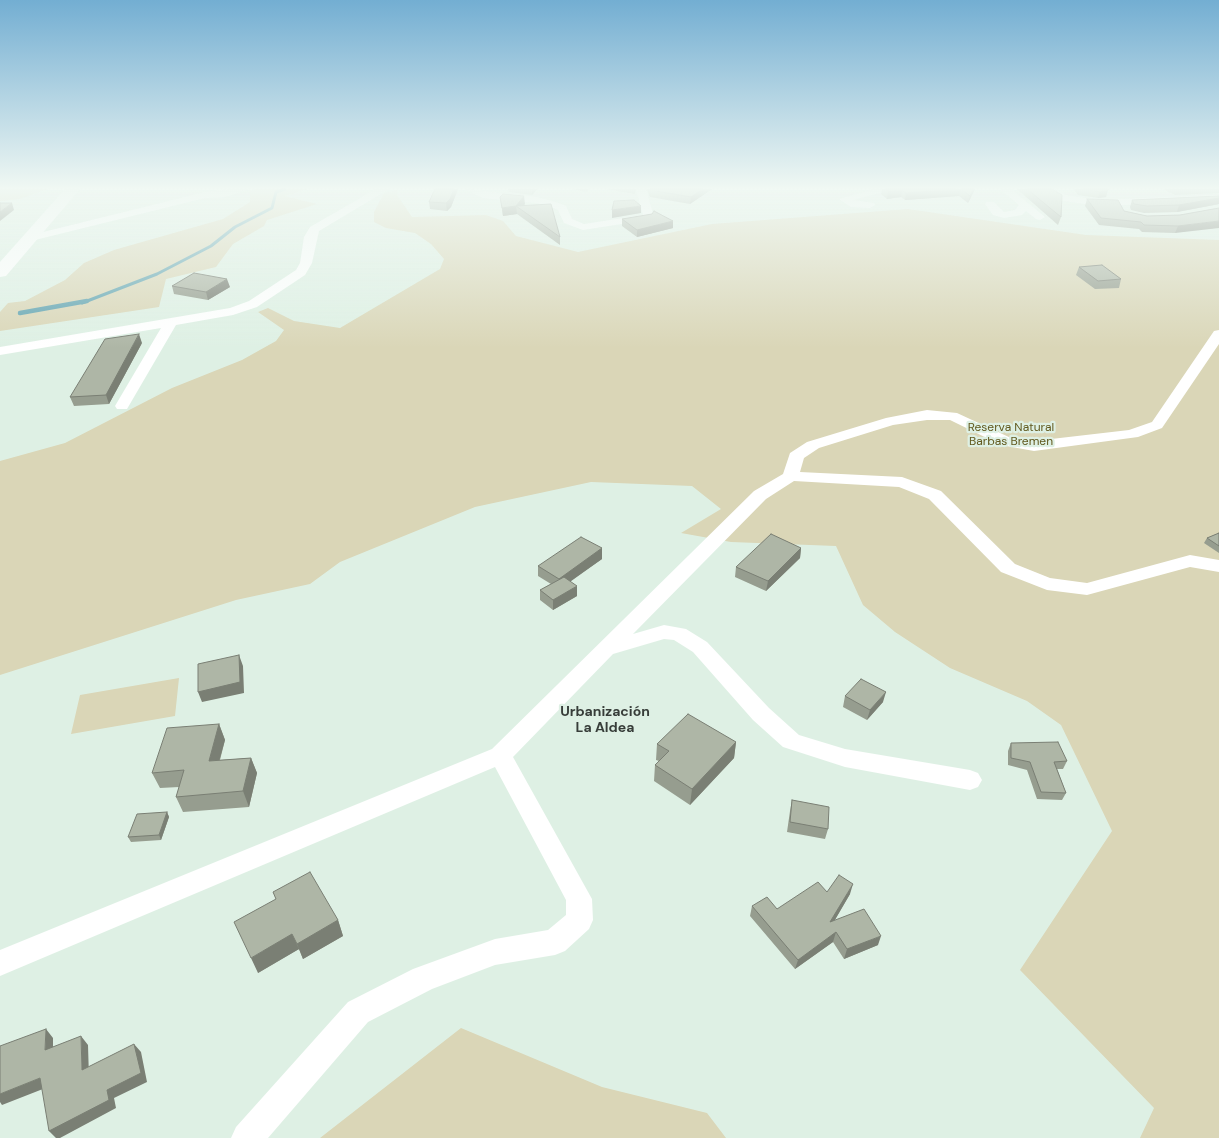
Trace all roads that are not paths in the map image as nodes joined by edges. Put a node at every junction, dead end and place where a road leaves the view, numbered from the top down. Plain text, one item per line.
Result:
1 (27, 242) edge
2 (309, 242) edge
3 (0, 272) edge
4 (171, 322) junction
5 (1219, 334) edge
6 (0, 351) edge
7 (122, 406) dead end
8 (791, 476) junction
9 (1219, 566) edge
10 (608, 649) junction
11 (500, 755) junction
12 (970, 780) dead end
13 (0, 964) edge
14 (247, 1138) edge

1 - 3 highway
2 - 4 street
4 - 6 street
4 - 7 street
5 - 8 street
8 - 9 street
8 - 10 street
10 - 11 street
10 - 12 street
11 - 13 street
11 - 14 street

